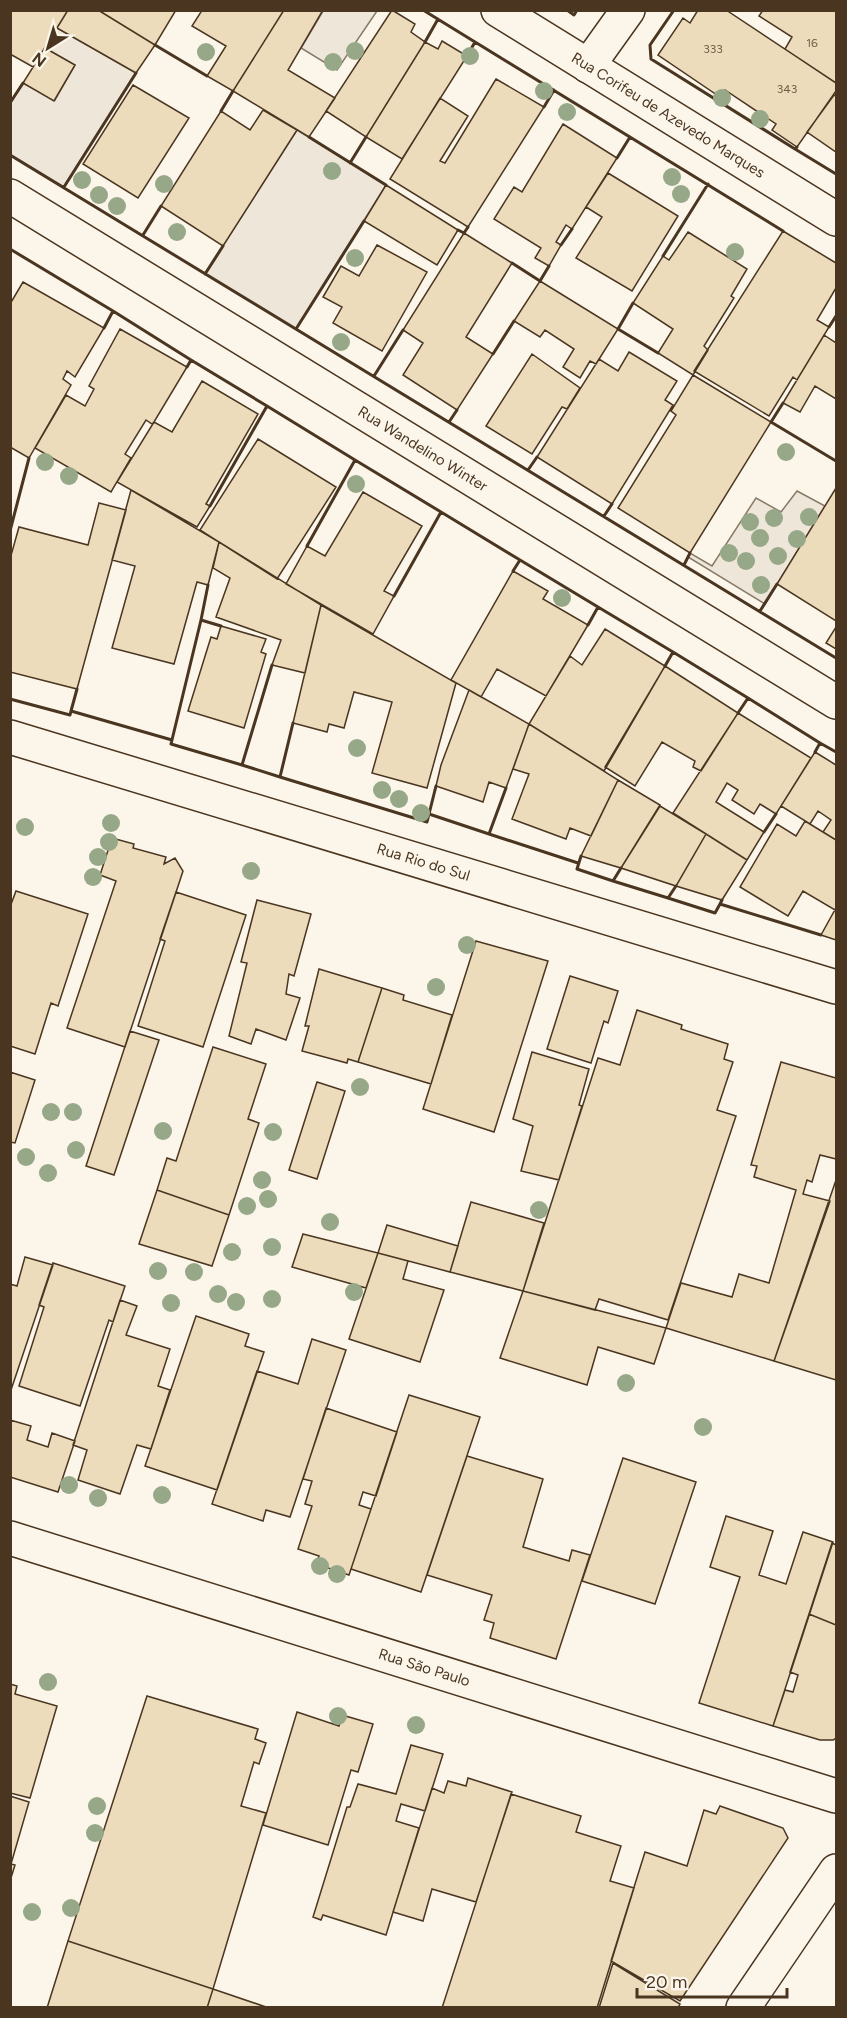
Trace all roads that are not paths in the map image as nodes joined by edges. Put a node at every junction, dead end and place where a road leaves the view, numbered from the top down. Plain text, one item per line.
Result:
1 (498, 10) edge
2 (628, 10) edge
3 (588, 66) junction
4 (10, 196) edge
5 (837, 219) edge
6 (837, 702) edge
7 (10, 737) edge
8 (837, 987) edge
9 (10, 1538) edge
10 (837, 1796) edge
11 (837, 1871) edge
12 (743, 2007) edge

1 - 3 street, Rua Corifeu de Azevedo Marques
2 - 3 street
3 - 5 street, Rua Corifeu de Azevedo Marques
4 - 6 street, Rua Wandelino Winter
7 - 8 street, Rua Rio do Sul
9 - 10 street, Rua São Paulo
11 - 12 street

